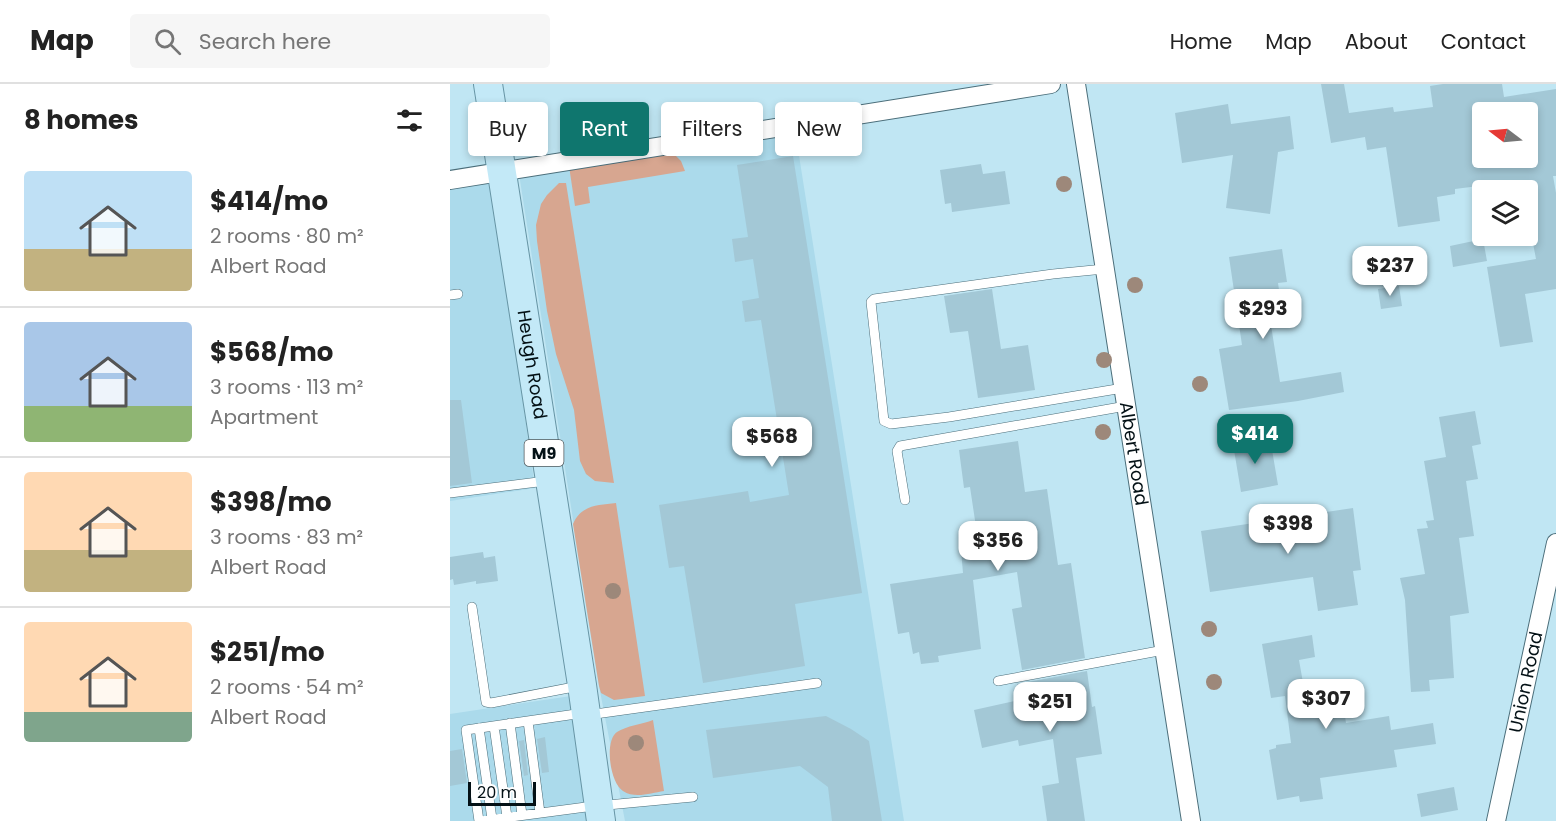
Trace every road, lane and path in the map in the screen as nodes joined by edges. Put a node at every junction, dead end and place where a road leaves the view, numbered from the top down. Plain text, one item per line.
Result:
1 (488, 84) edge
2 (1051, 84) edge
3 (1076, 84) edge
4 (502, 172) junction
5 (450, 180) edge
6 (1104, 269) junction
7 (1125, 397) junction
8 (549, 480) junction
9 (450, 493) edge
10 (905, 500) dead end
11 (1556, 543) edge
12 (472, 607) dead end
13 (1164, 650) junction
14 (998, 681) dead end
15 (817, 683) dead end
16 (584, 704) junction
17 (528, 721) junction
18 (510, 723) junction
19 (494, 726) junction
20 (479, 728) junction
21 (693, 797) dead end
22 (540, 813) junction
23 (600, 813) edge
24 (522, 815) junction
25 (507, 818) junction
26 (492, 819) junction
27 (480, 821) edge
28 (1191, 821) edge
29 (1496, 821) edge

1 - 4 main road, Heugh Road / M9
2 - 4 street
3 - 6 street, Albert Road
4 - 5 street
4 - 8 main road, Heugh Road / M9
6 - 7 street, Albert Road
6 - 7 lane
7 - 10 lane
7 - 13 street, Albert Road
8 - 9 lane
8 - 16 main road, Heugh Road / M9
11 - 29 street, Union Road
12 - 16 lane
13 - 14 lane
13 - 28 street, Albert Road
15 - 16 lane
16 - 17 lane
16 - 23 main road, Heugh Road / M9
17 - 18 lane
17 - 22 lane
18 - 19 lane
18 - 24 lane
19 - 20 lane
19 - 25 lane
20 - 26 lane
20 - 27 lane
21 - 23 lane
22 - 23 lane
22 - 24 lane
24 - 25 lane
25 - 26 lane
26 - 27 lane

